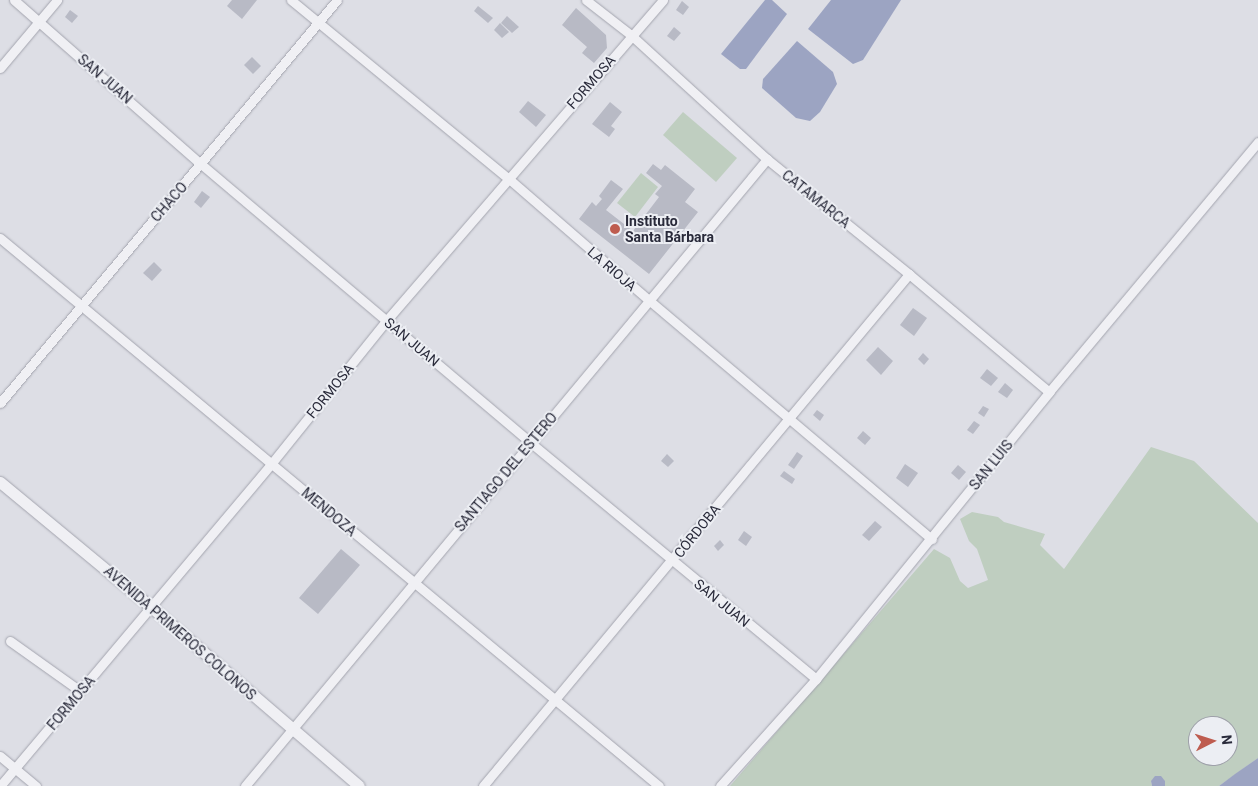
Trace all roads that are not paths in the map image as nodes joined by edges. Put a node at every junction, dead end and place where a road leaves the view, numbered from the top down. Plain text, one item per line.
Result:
1 (14, 0) edge
2 (58, 0) edge
3 (291, 0) edge
4 (337, 0) edge
5 (586, 0) edge
6 (663, 0) edge
7 (40, 21) junction
8 (316, 22) junction
9 (631, 35) junction
10 (0, 68) edge
11 (1258, 142) edge
12 (767, 159) junction
13 (202, 164) junction
14 (508, 178) junction
15 (0, 238) edge
16 (909, 274) junction
17 (650, 301) junction
18 (80, 306) junction
19 (386, 321) junction
20 (1049, 392) junction
21 (0, 403) edge
22 (789, 419) junction
23 (531, 443) junction
24 (271, 464) junction
25 (0, 482) edge
26 (932, 539) junction
27 (671, 562) junction
28 (413, 582) junction
29 (151, 607) junction
30 (10, 641) dead end
31 (816, 679) junction
32 (80, 691) junction
33 (555, 701) junction
34 (292, 730) junction
35 (0, 756) edge
36 (16, 768) junction
37 (0, 786) edge
38 (36, 786) edge
39 (245, 786) edge
40 (359, 786) edge
41 (483, 786) edge
42 (659, 786) edge
43 (720, 786) edge

1 - 7 street, SAN JUAN
2 - 7 street
3 - 8 street, LA RIOJA
4 - 8 street, CHACO
5 - 9 street, CATAMARCA
6 - 9 street, FORMOSA
7 - 10 street
7 - 13 street, SAN JUAN
8 - 13 street, CHACO
8 - 14 street, LA RIOJA
9 - 12 street, CATAMARCA
9 - 14 street, FORMOSA
11 - 20 street, SAN LUIS
12 - 16 street, CATAMARCA
12 - 17 street, SANTIAGO DEL ESTERO
13 - 18 street, CHACO
13 - 19 street, SAN JUAN
14 - 17 street, LA RIOJA
14 - 19 street, FORMOSA
15 - 18 street, MENDOZA
16 - 20 street, CATAMARCA
16 - 22 street, CÓRDOBA
17 - 22 street, LA RIOJA
17 - 23 street, SANTIAGO DEL ESTERO
18 - 21 street, CHACO
18 - 24 street, MENDOZA
19 - 23 street, SAN JUAN
19 - 24 street, FORMOSA
20 - 26 street, SAN LUIS
22 - 26 street, LA RIOJA
22 - 27 street, CÓRDOBA
23 - 27 street, SAN JUAN
23 - 28 street, SANTIAGO DEL ESTERO
24 - 28 street, MENDOZA
24 - 29 street, FORMOSA
25 - 29 street, AVENIDA PRIMEROS COLONOS
26 - 31 street, SAN LUIS
27 - 31 street, SAN JUAN
27 - 33 street, CÓRDOBA
28 - 33 street, MENDOZA
28 - 34 street, SANTIAGO DEL ESTERO
29 - 32 street, FORMOSA
29 - 34 street, AVENIDA PRIMEROS COLONOS
30 - 32 street
31 - 43 street, SAN LUIS
32 - 36 street, FORMOSA
33 - 41 street, CÓRDOBA
33 - 42 street, MENDOZA
34 - 39 street, SANTIAGO DEL ESTERO
34 - 40 street, AVENIDA PRIMEROS COLONOS
35 - 36 street
36 - 37 street, FORMOSA
36 - 38 street

